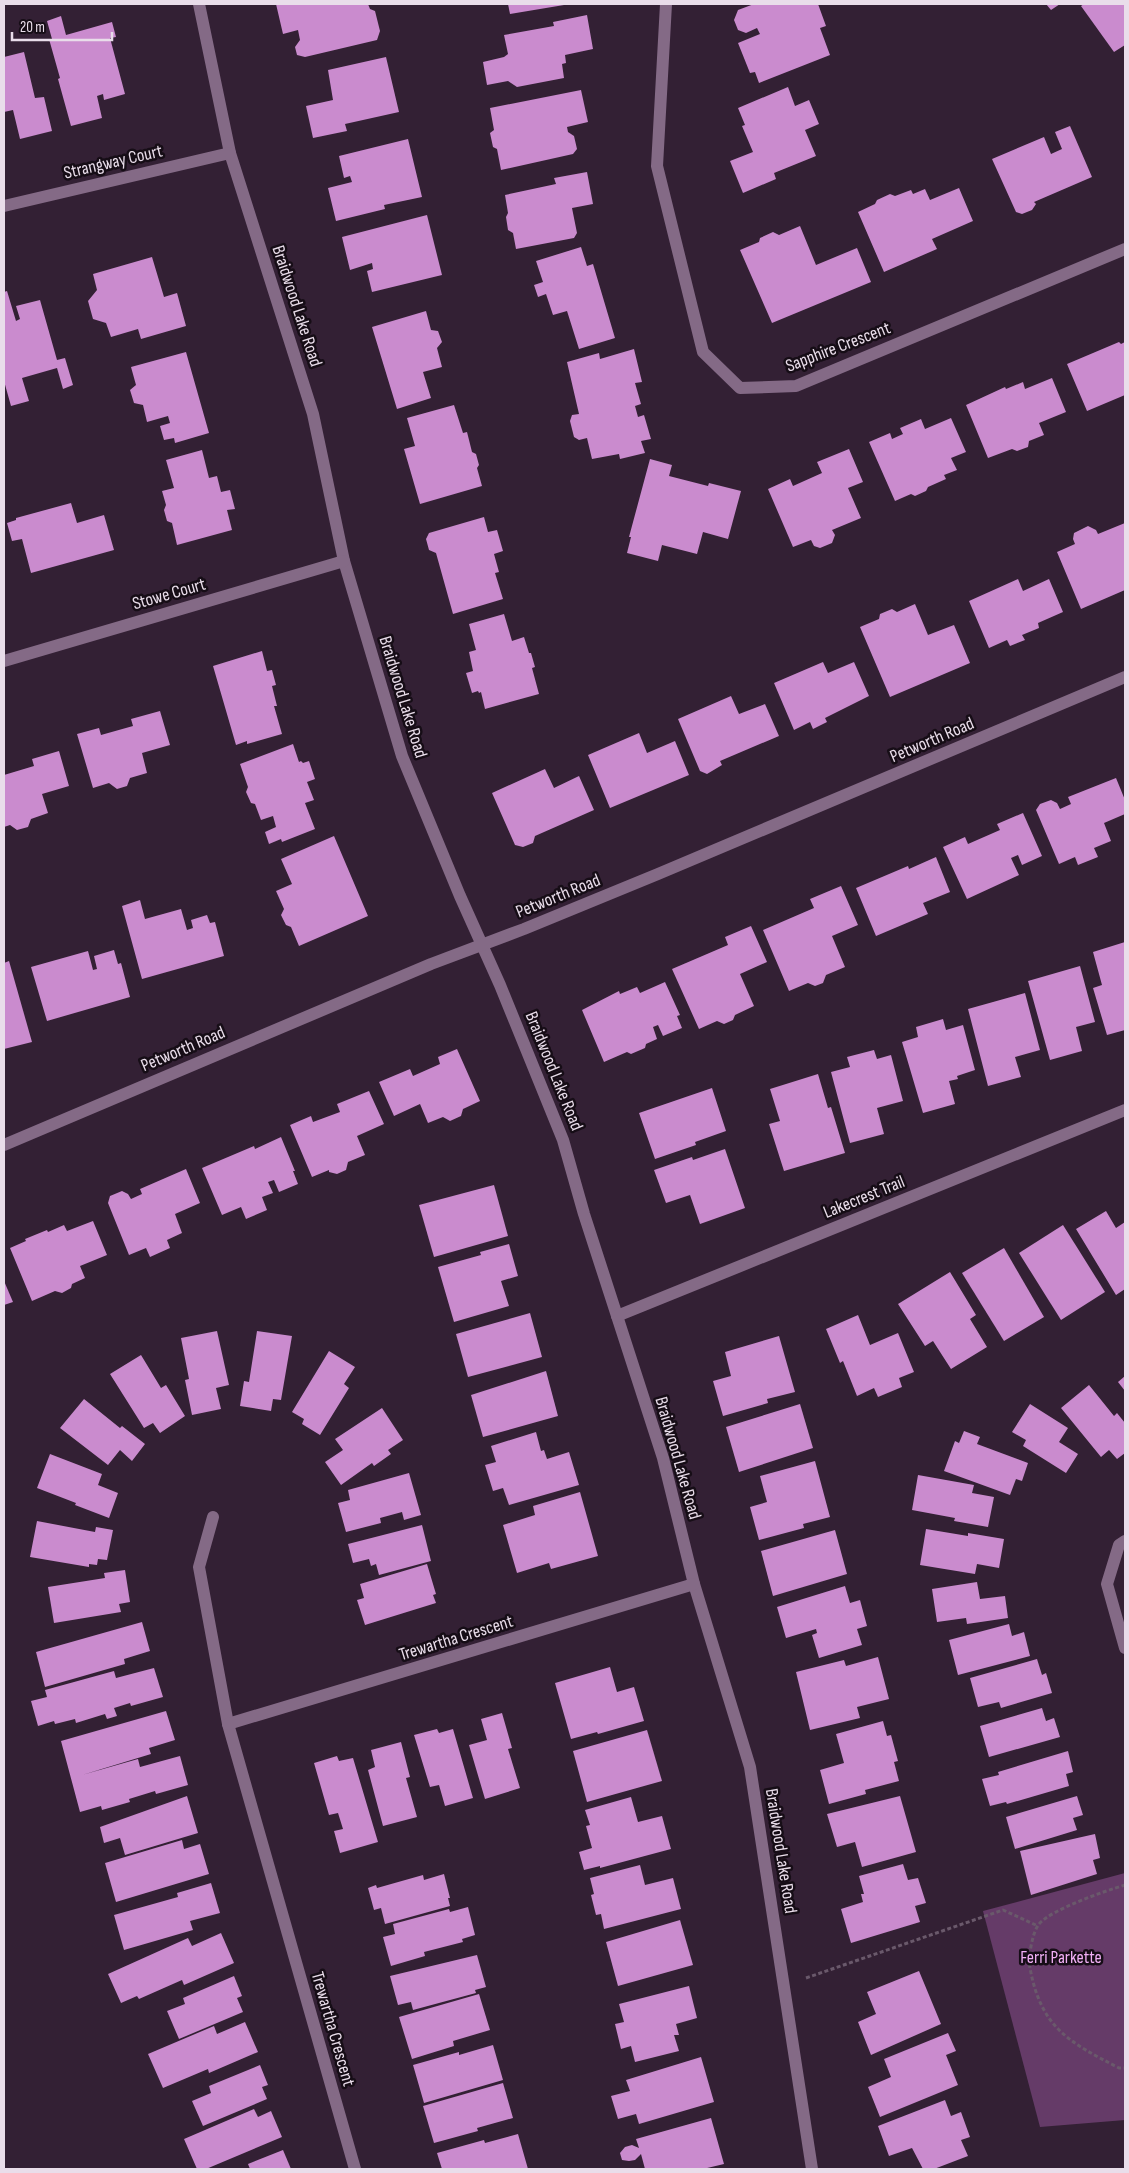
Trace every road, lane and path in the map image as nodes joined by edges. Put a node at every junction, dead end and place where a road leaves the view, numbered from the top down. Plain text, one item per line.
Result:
1 (199, 4) edge
2 (666, 4) edge
3 (230, 153) junction
4 (4, 206) edge
5 (1125, 249) edge
6 (344, 561) junction
7 (4, 661) edge
8 (1125, 678) edge
9 (482, 945) junction
10 (1125, 1110) edge
11 (4, 1145) edge
12 (617, 1316) junction
13 (213, 1517) dead end
14 (1125, 1540) edge
15 (694, 1584) junction
16 (1125, 1648) edge
17 (228, 1724) junction
18 (1125, 1885) edge
19 (1038, 1926) junction
20 (784, 1985) junction
21 (1125, 2068) edge
22 (356, 2169) edge
23 (812, 2169) edge

1 - 3 street, Braidwood Lake Road
2 - 5 street, Sapphire Crescent
3 - 4 street, Strangway Court
3 - 6 street, Braidwood Lake Road
6 - 7 street, Stowe Court
6 - 9 street, Braidwood Lake Road
8 - 9 street, Petworth Road
9 - 11 street, Petworth Road
9 - 12 street, Braidwood Lake Road
10 - 12 street, Lakecrest Trail
12 - 15 street, Braidwood Lake Road
13 - 17 street, Trewartha Crescent
14 - 16 street
15 - 17 street, Trewartha Crescent
15 - 20 street, Braidwood Lake Road
17 - 22 street, Trewartha Crescent
18 - 19 path
19 - 20 path
19 - 21 path
20 - 23 street, Braidwood Lake Road

